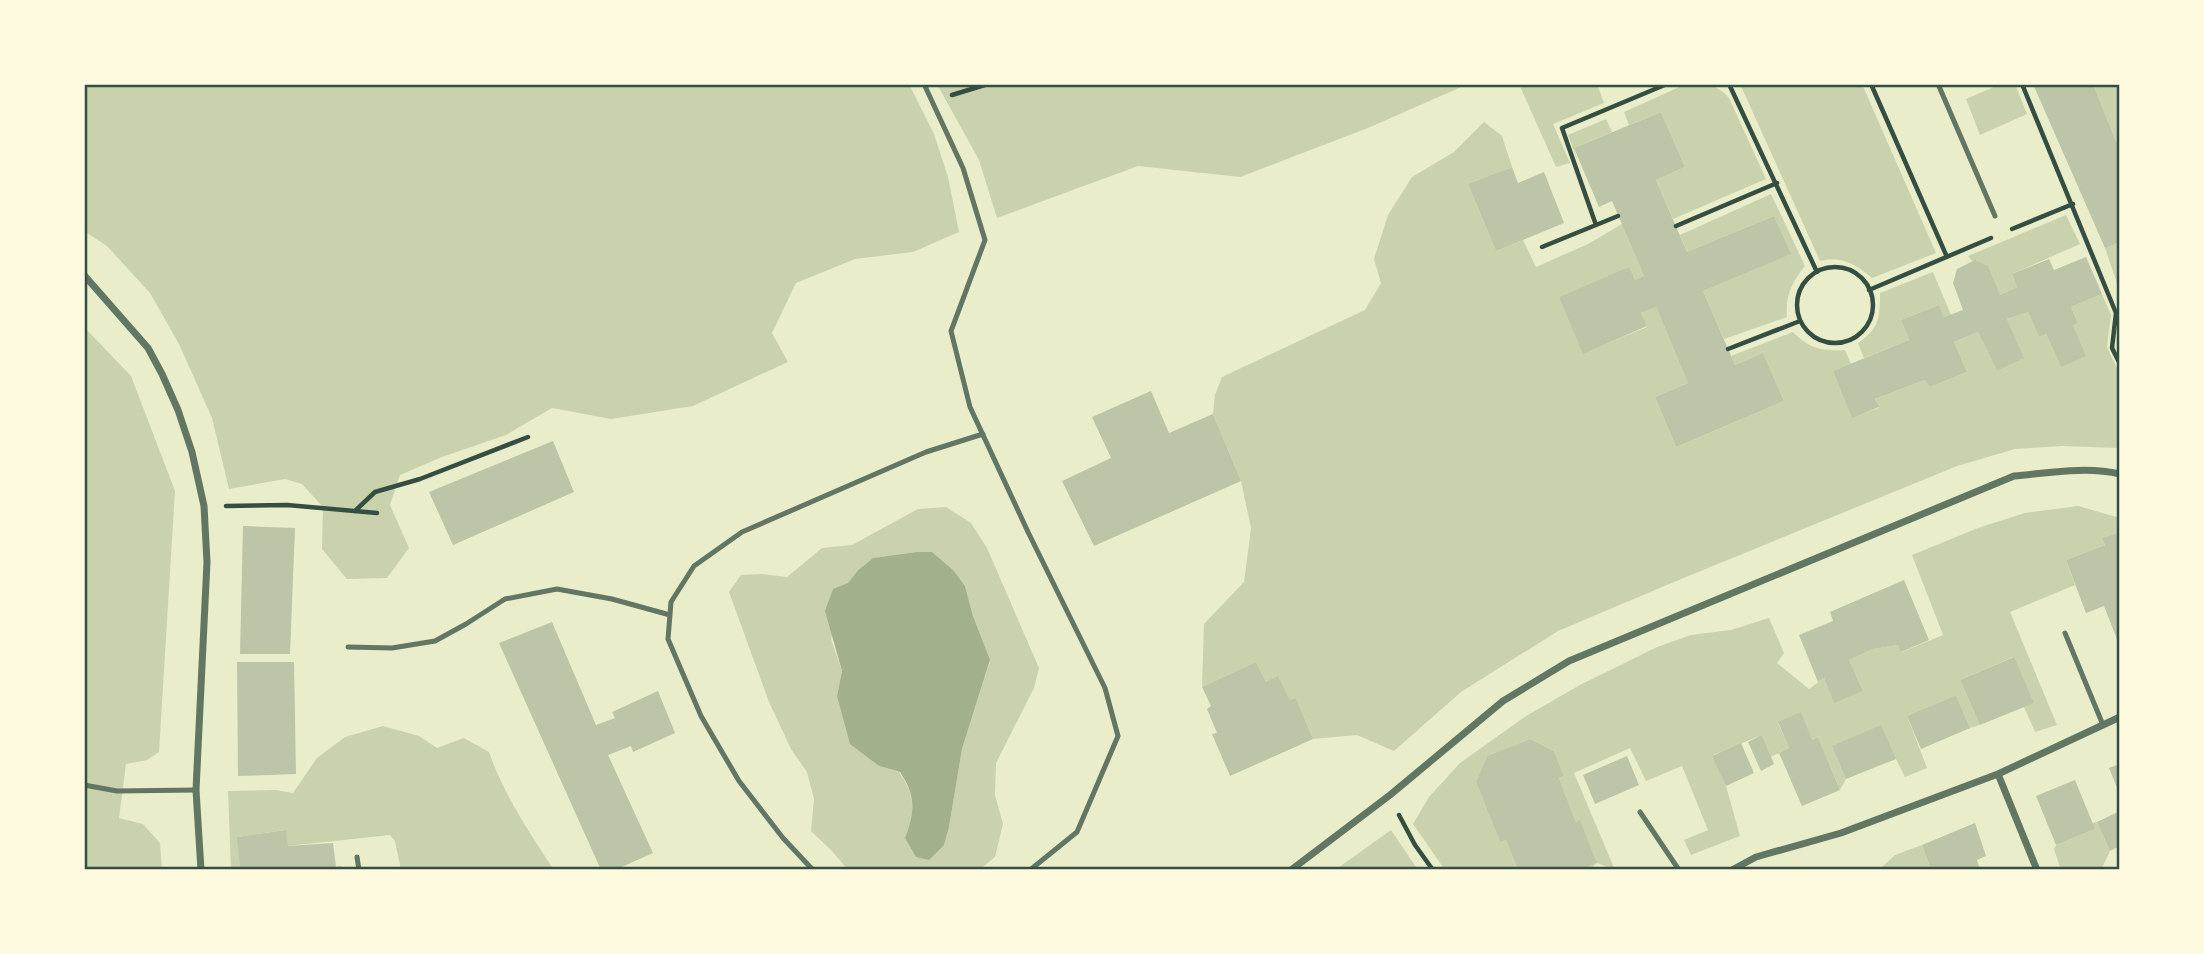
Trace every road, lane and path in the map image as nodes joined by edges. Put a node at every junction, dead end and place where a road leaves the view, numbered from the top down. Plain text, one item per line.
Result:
1 (924, 84) edge
2 (988, 84) edge
3 (1667, 84) edge
4 (1729, 84) edge
5 (1871, 84) edge
6 (1938, 84) edge
7 (2022, 84) edge
8 (932, 101) junction
9 (1777, 183) junction
10 (2073, 204) junction
11 (1618, 216) dead end
12 (1995, 216) dead end
13 (1596, 225) junction
14 (1676, 226) dead end
15 (2010, 230) dead end
16 (1997, 236) dead end
17 (1542, 247) dead end
18 (1947, 257) junction
19 (1817, 272) junction
20 (84, 275) edge
21 (1869, 290) junction
22 (1800, 321) junction
23 (1728, 349) dead end
24 (2120, 364) edge
25 (983, 434) junction
26 (528, 437) dead end
27 (2120, 474) edge
28 (225, 506) dead end
29 (355, 510) junction
30 (377, 513) dead end
31 (670, 614) junction
32 (2065, 633) dead end
33 (348, 647) dead end
34 (2120, 717) edge
35 (2103, 725) junction
36 (1998, 774) junction
37 (84, 785) edge
38 (196, 790) junction
39 (1640, 812) dead end
40 (1399, 814) dead end
41 (357, 858) dead end
42 (201, 870) edge
43 (359, 870) edge
44 (813, 870) edge
45 (1030, 870) edge
46 (1291, 870) edge
47 (1433, 870) edge
48 (1679, 870) edge
49 (1732, 870) edge
50 (2037, 870) edge

1 - 8 lane
2 - 8 path
3 - 13 path
4 - 9 path
5 - 18 path
6 - 12 lane
7 - 10 path
8 - 25 lane
9 - 14 path
9 - 19 path
10 - 15 path
10 - 24 path
11 - 13 path
13 - 17 path
16 - 18 path
18 - 21 path
19 - 21 path
19 - 22 path
20 - 38 street
21 - 22 path
22 - 23 path
25 - 31 lane
25 - 45 lane
26 - 29 path
27 - 46 street
28 - 29 path
29 - 30 path
31 - 33 lane
31 - 44 lane
32 - 35 lane
34 - 35 street
35 - 36 street
36 - 49 street
36 - 50 street
37 - 38 lane
38 - 42 street
39 - 48 lane
40 - 47 path
41 - 43 lane

